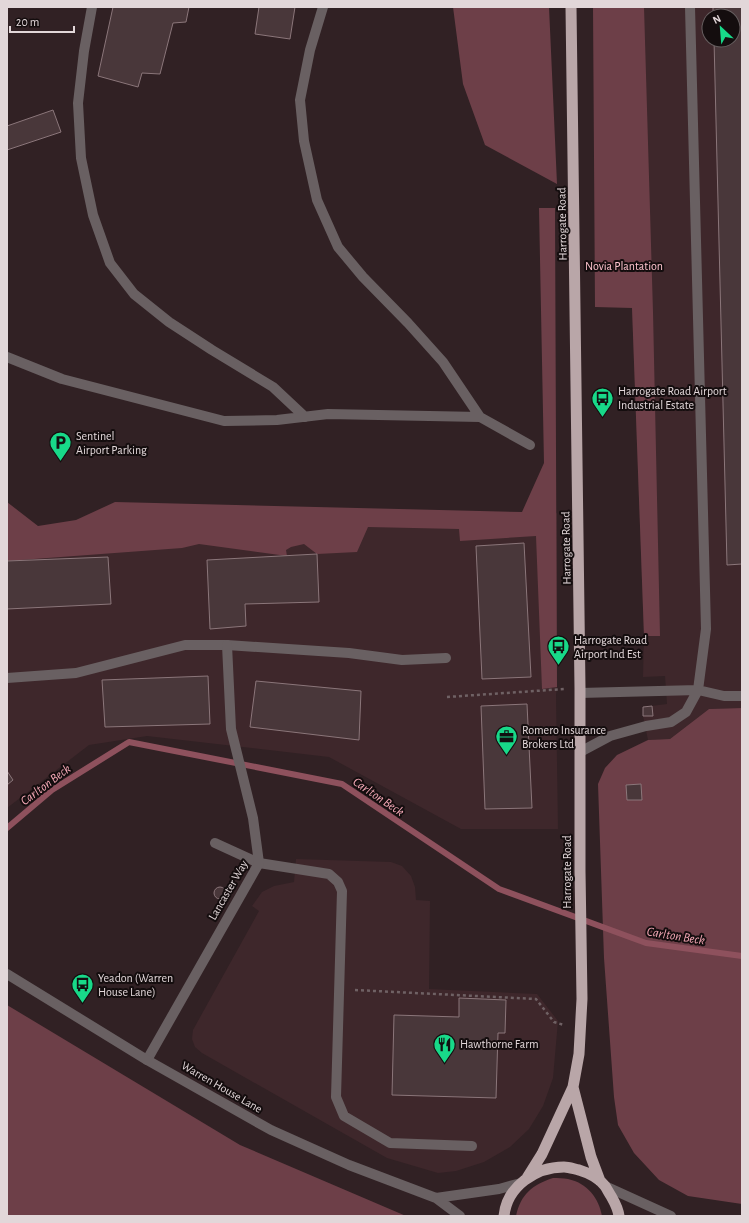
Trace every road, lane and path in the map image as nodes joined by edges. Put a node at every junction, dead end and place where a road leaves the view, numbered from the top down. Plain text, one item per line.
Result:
1 (92, 7) edge
2 (323, 7) edge
3 (571, 7) edge
4 (690, 7) edge
5 (7, 357) edge
6 (305, 417) junction
7 (480, 417) junction
8 (530, 445) dead end
9 (227, 646) junction
10 (446, 658) dead end
11 (7, 678) edge
12 (580, 690) junction
13 (698, 690) junction
14 (742, 696) edge
15 (447, 697) dead end
16 (580, 752) junction
17 (215, 843) dead end
18 (259, 863) junction
19 (7, 974) edge
20 (339, 990) junction
21 (568, 1026) dead end
22 (148, 1060) junction
23 (573, 1087) junction
24 (472, 1146) dead end
25 (524, 1180) junction
26 (603, 1183) junction
27 (436, 1198) junction
28 (460, 1216) edge
29 (504, 1216) edge
30 (619, 1216) edge
31 (671, 1216) edge

1 - 6 street
2 - 7 street
3 - 12 highway, Harrogate Road
4 - 13 street
5 - 6 street
6 - 7 street
7 - 8 street
9 - 10 street
9 - 11 street
9 - 18 street, Lancaster Way
12 - 13 street
12 - 15 path
12 - 16 highway, Harrogate Road
13 - 14 street
13 - 16 street
16 - 23 highway, Harrogate Road
17 - 18 street
18 - 20 street
18 - 22 street, Lancaster Way
19 - 22 street, Warren House Lane
20 - 21 path
20 - 24 street
22 - 27 street, Warren House Lane
23 - 25 highway, Harrogate Road
23 - 26 highway, Harrogate Road
25 - 26 highway
25 - 27 street, Warren House Lane
25 - 29 highway, Harrogate Road
26 - 30 highway, Harrogate Road
26 - 31 street
27 - 28 street, Warren House Lane

